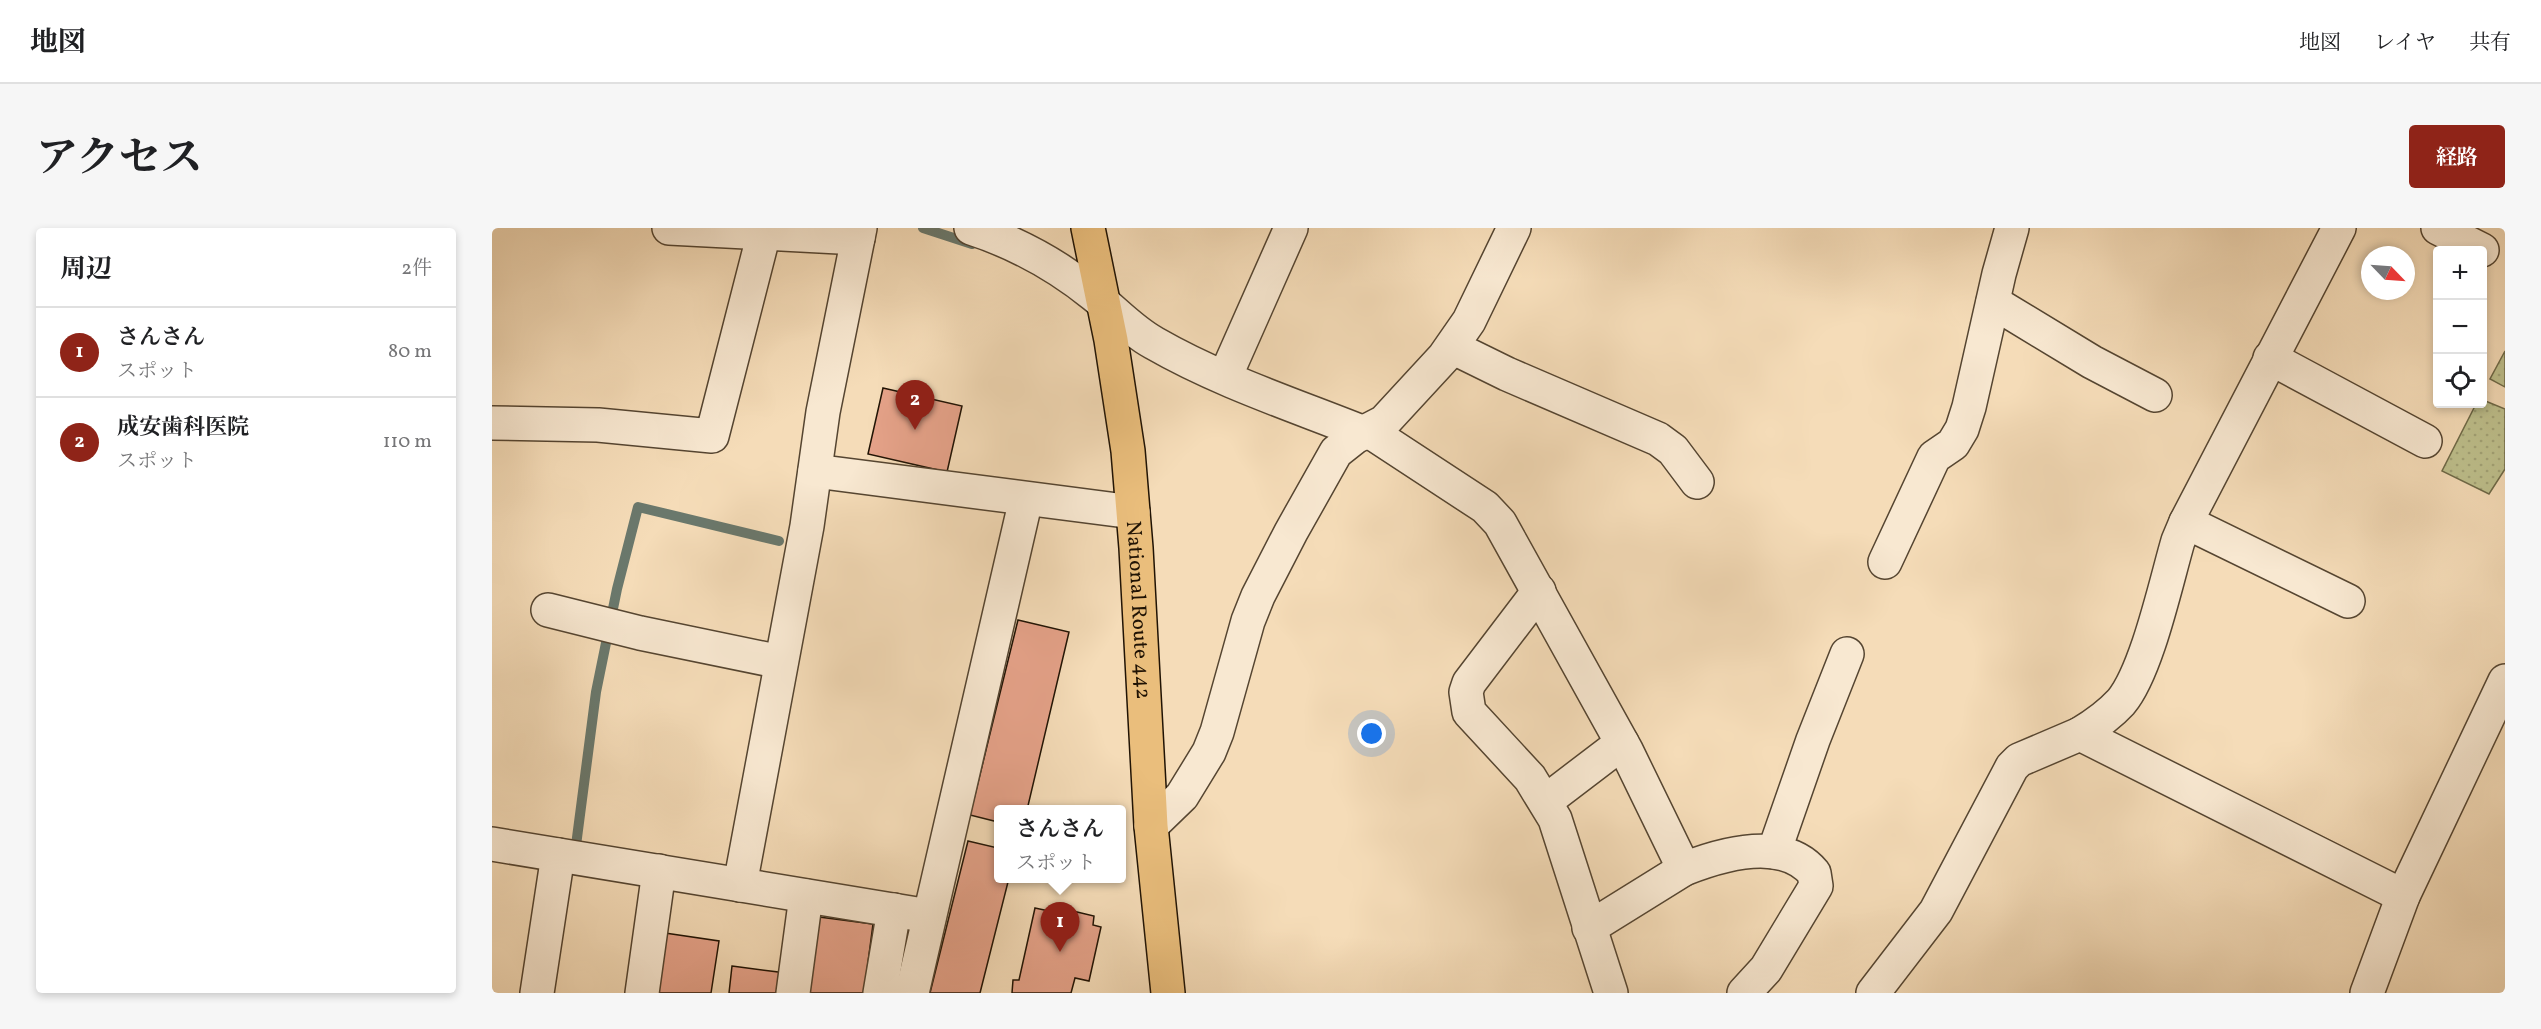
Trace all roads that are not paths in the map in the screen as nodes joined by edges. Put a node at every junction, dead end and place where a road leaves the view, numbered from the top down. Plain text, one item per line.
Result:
1 (669, 228) edge
2 (971, 228) edge
3 (1088, 228) edge
4 (1291, 228) edge
5 (1515, 228) edge
6 (2012, 228) edge
7 (2339, 228) edge
8 (2438, 228) edge
9 (764, 233) junction
10 (859, 233) edge
11 (2472, 246) edge
12 (2487, 253) edge
13 (2505, 262) edge
14 (1103, 302) junction
15 (1993, 302) junction
16 (1452, 347) junction
17 (2270, 358) junction
18 (1225, 377) junction
19 (2155, 395) dead end
20 (492, 423) edge
21 (1366, 432) junction
22 (2425, 441) dead end
23 (815, 471) junction
24 (1697, 482) dead end
25 (1026, 498) junction
26 (1133, 512) junction
27 (2186, 522) junction
28 (1885, 562) dead end
29 (1539, 591) junction
30 (2348, 601) dead end
31 (548, 610) dead end
32 (1847, 654) dead end
33 (781, 662) junction
34 (2503, 692) edge
35 (2080, 734) junction
36 (1622, 743) junction
37 (1546, 801) junction
38 (1151, 826) junction
39 (492, 844) edge
40 (1774, 852) junction
41 (558, 855) junction
42 (1684, 869) junction
43 (659, 871) junction
44 (740, 885) junction
45 (806, 896) junction
46 (2403, 896) junction
47 (894, 910) junction
48 (929, 916) junction
49 (1589, 928) junction
50 (537, 993) edge
51 (642, 993) edge
52 (793, 993) edge
53 (880, 993) edge
54 (912, 993) edge
55 (1168, 993) edge
56 (1611, 993) edge
57 (1744, 993) edge
58 (1873, 993) edge
59 (2367, 993) edge

1 - 9 street
2 - 14 street
3 - 14 highway, National Route 442
4 - 18 street
5 - 16 street
6 - 15 street
7 - 17 street
8 - 11 street
9 - 10 street
9 - 20 street
10 - 23 street
12 - 13 street
14 - 18 street
14 - 26 highway, National Route 442
15 - 19 street
15 - 28 street
16 - 21 street
16 - 24 street
17 - 22 street
17 - 27 street
18 - 21 street
21 - 29 street
21 - 38 street
23 - 25 street
23 - 33 street
25 - 26 street
25 - 48 street
26 - 38 highway, National Route 442
27 - 30 street
27 - 35 street
29 - 36 street
29 - 37 street
31 - 33 street
32 - 40 street
33 - 44 street
34 - 46 street
35 - 46 street
35 - 58 street
36 - 37 street
36 - 42 street
37 - 49 street
38 - 55 highway, National Route 442
39 - 41 street
40 - 42 street
40 - 57 street
41 - 43 street
41 - 50 street
42 - 49 street
43 - 44 street
43 - 51 street
44 - 45 street
45 - 47 street
45 - 52 street
46 - 59 street
47 - 48 street
47 - 53 street
48 - 54 street
49 - 56 street

